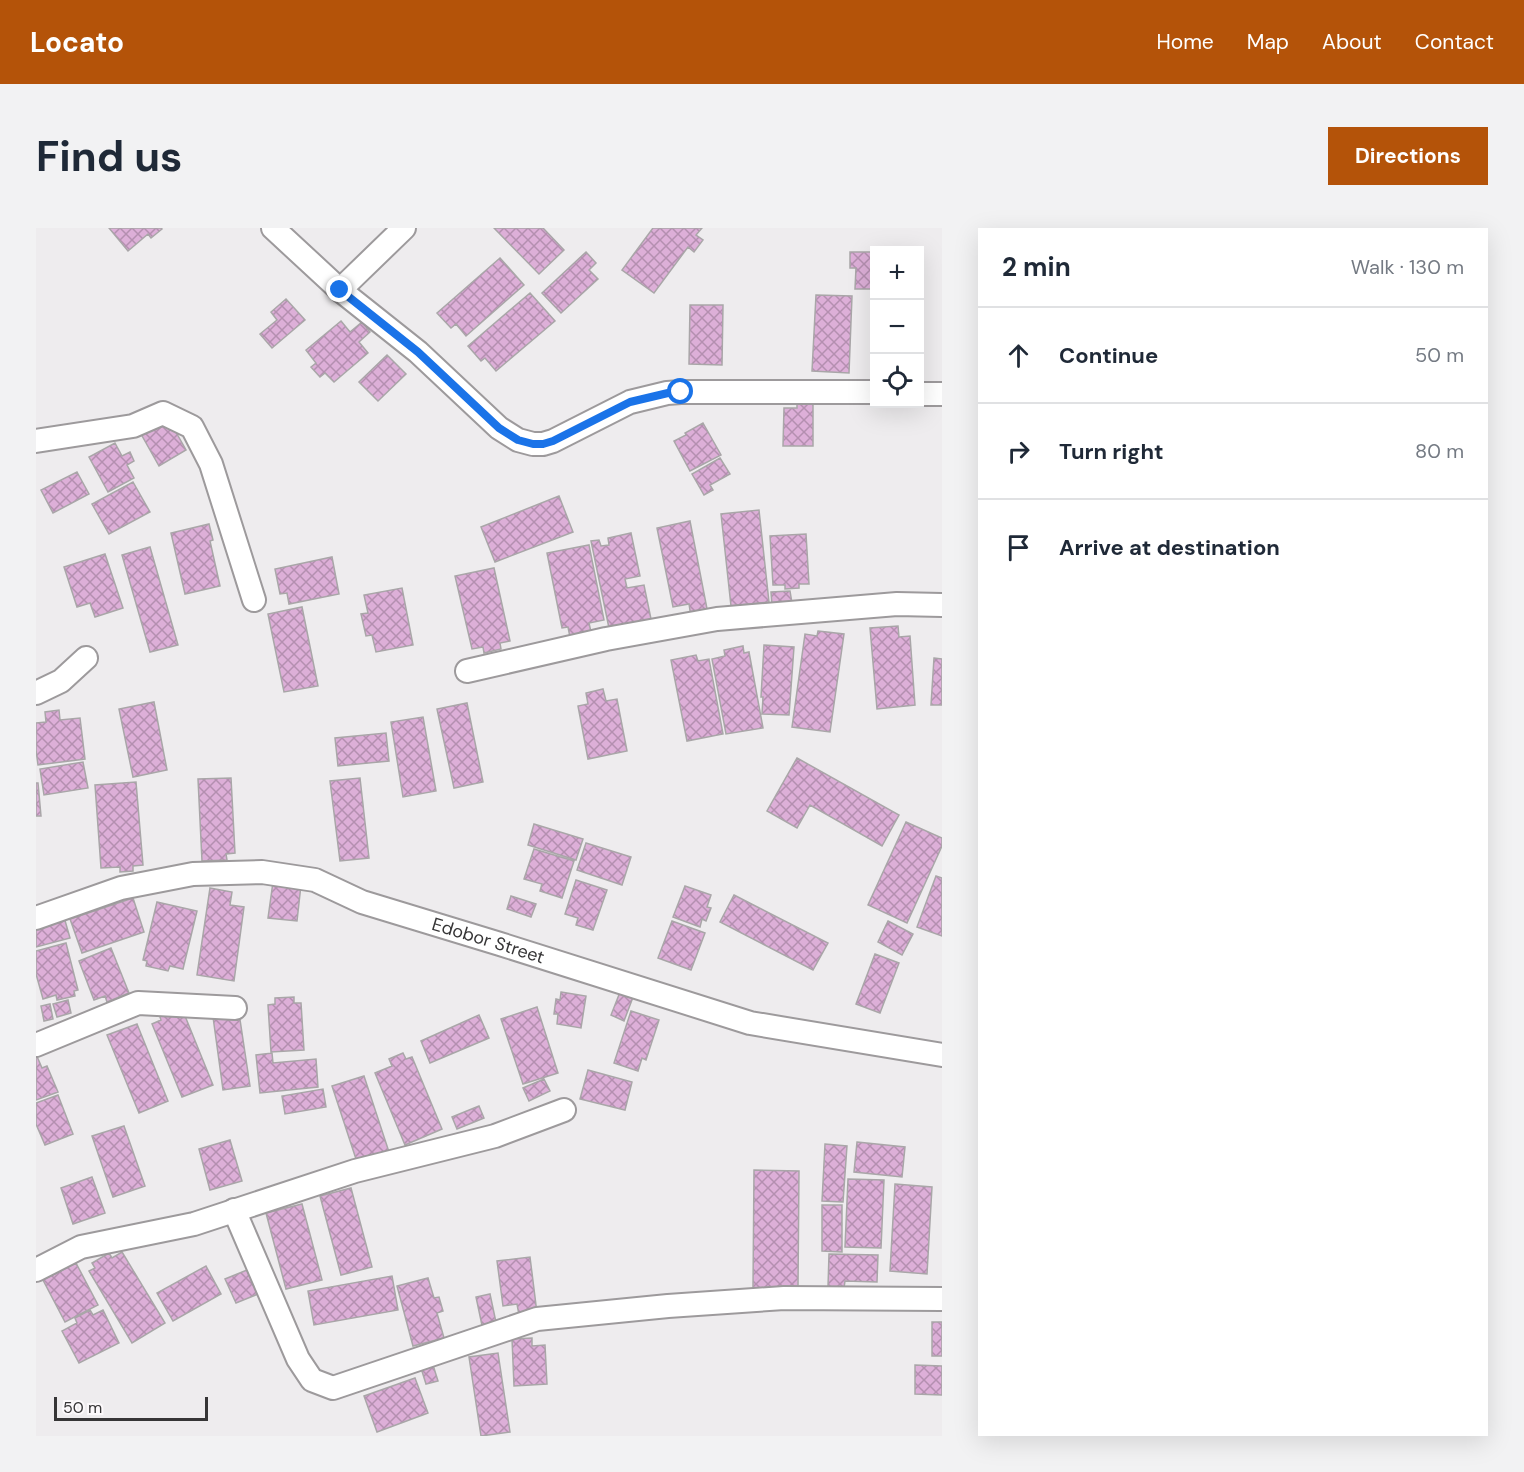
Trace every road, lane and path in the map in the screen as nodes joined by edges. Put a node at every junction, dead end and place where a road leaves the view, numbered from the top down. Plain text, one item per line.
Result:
1 (273, 228) edge
2 (404, 228) edge
3 (340, 290) junction
4 (870, 392) edge
5 (924, 394) edge
6 (942, 394) edge
7 (36, 441) edge
8 (254, 600) dead end
9 (942, 605) edge
10 (86, 658) dead end
11 (467, 671) dead end
12 (36, 693) edge
13 (36, 918) edge
14 (235, 1008) dead end
15 (36, 1045) edge
16 (942, 1055) edge
17 (564, 1110) dead end
18 (234, 1210) junction
19 (36, 1270) edge
20 (942, 1299) edge

1 - 3 street
2 - 3 street
3 - 4 street
5 - 6 street
7 - 8 street
9 - 11 street
10 - 12 street
13 - 16 street, Edobor Street
14 - 15 street
17 - 18 street
18 - 19 street
18 - 20 street

